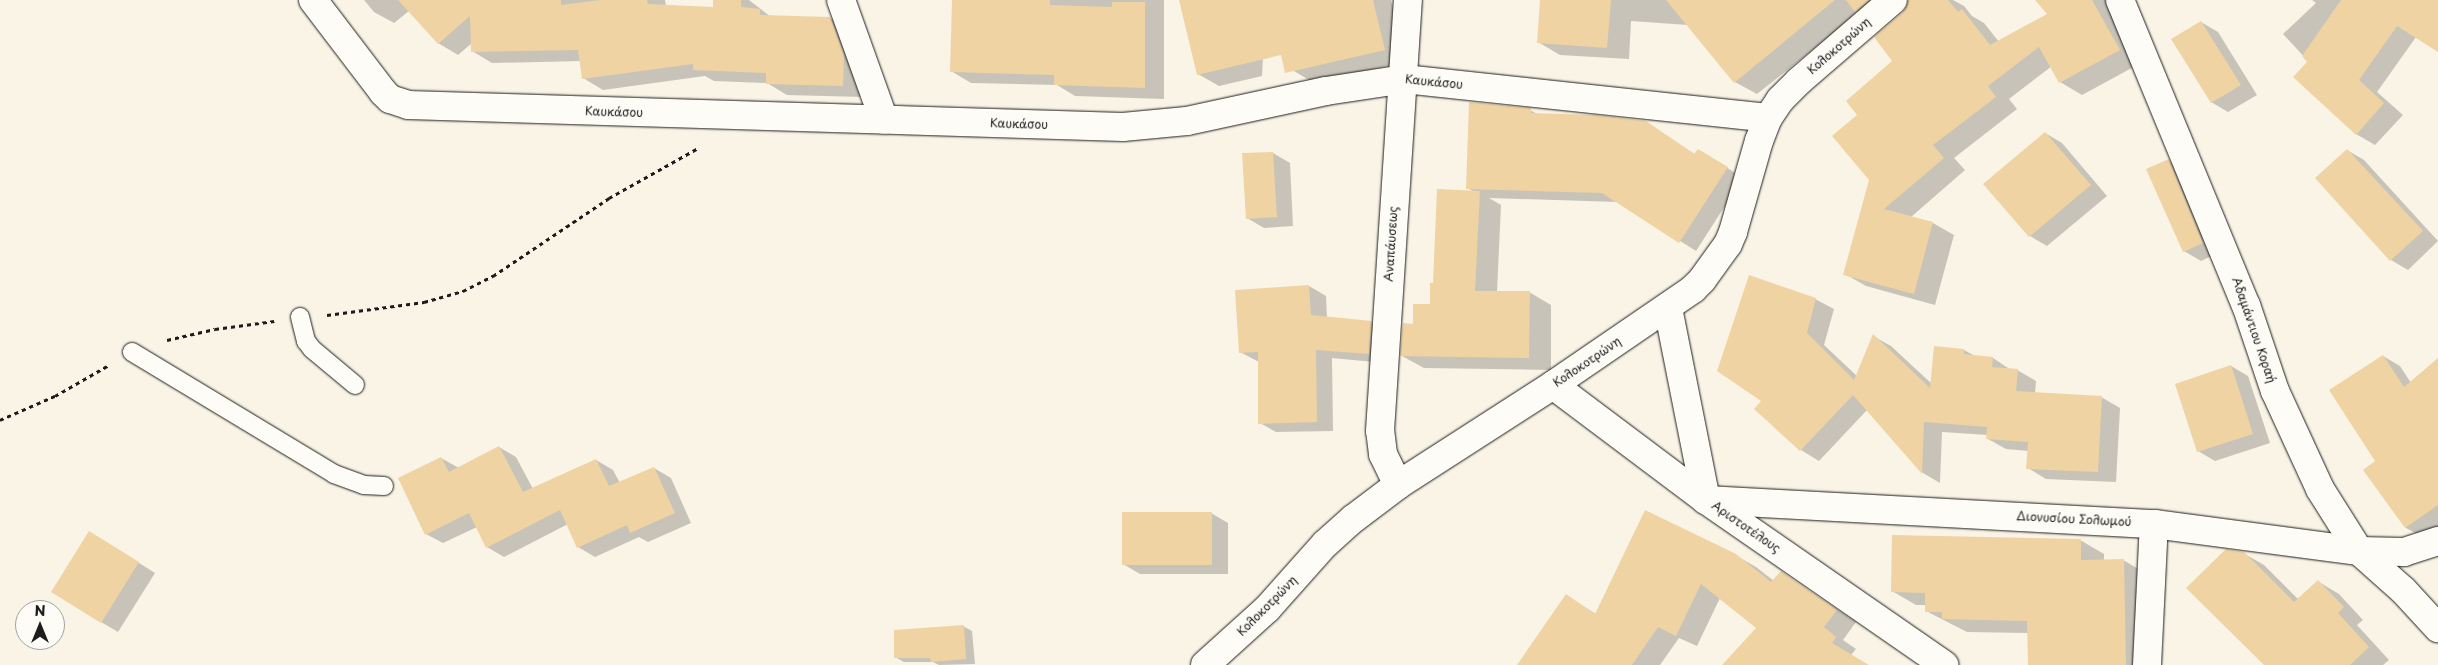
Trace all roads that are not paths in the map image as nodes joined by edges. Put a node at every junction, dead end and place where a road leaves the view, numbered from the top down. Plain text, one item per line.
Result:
1 (313, 0) edge
2 (841, 0) edge
3 (1408, 0) edge
4 (1892, 0) edge
5 (2120, 0) edge
6 (1404, 79) junction
7 (1768, 118) junction
8 (884, 120) junction
9 (1668, 308) junction
10 (300, 317) road end
11 (132, 352) road end
12 (355, 385) dead end
13 (1553, 385) junction
14 (1398, 485) junction
15 (384, 486) dead end
16 (1706, 500) junction
17 (2154, 524) junction
18 (2438, 541) edge
19 (2359, 551) junction
20 (2438, 628) edge
21 (1205, 665) edge
22 (1944, 665) edge
23 (2147, 665) edge

1 - 8 street, Καυκάσου
2 - 8 street
3 - 6 street, Αναπάυσεως
4 - 7 street, Κολοκοτρώνη
5 - 19 street, Αδαμάντιου Κοραή
6 - 7 street, Καυκάσου
6 - 8 street, Καυκάσου
6 - 14 street, Αναπάυσεως
7 - 9 street, Κολοκοτρώνη
9 - 13 street, Κολοκοτρώνη
9 - 16 street
10 - 12 lane
11 - 15 lane
13 - 14 street, Κολοκοτρώνη
13 - 16 street, Αριστοτέλους
14 - 21 street, Κολοκοτρώνη
16 - 17 street, Διονυσίου Σολωμού
16 - 22 street, Αριστοτέλους
17 - 19 street, Διονυσίου Σολωμού
17 - 23 street
18 - 19 street, Διονυσίου Σολωμού
19 - 20 street, Αδαμάντιου Κοραή

